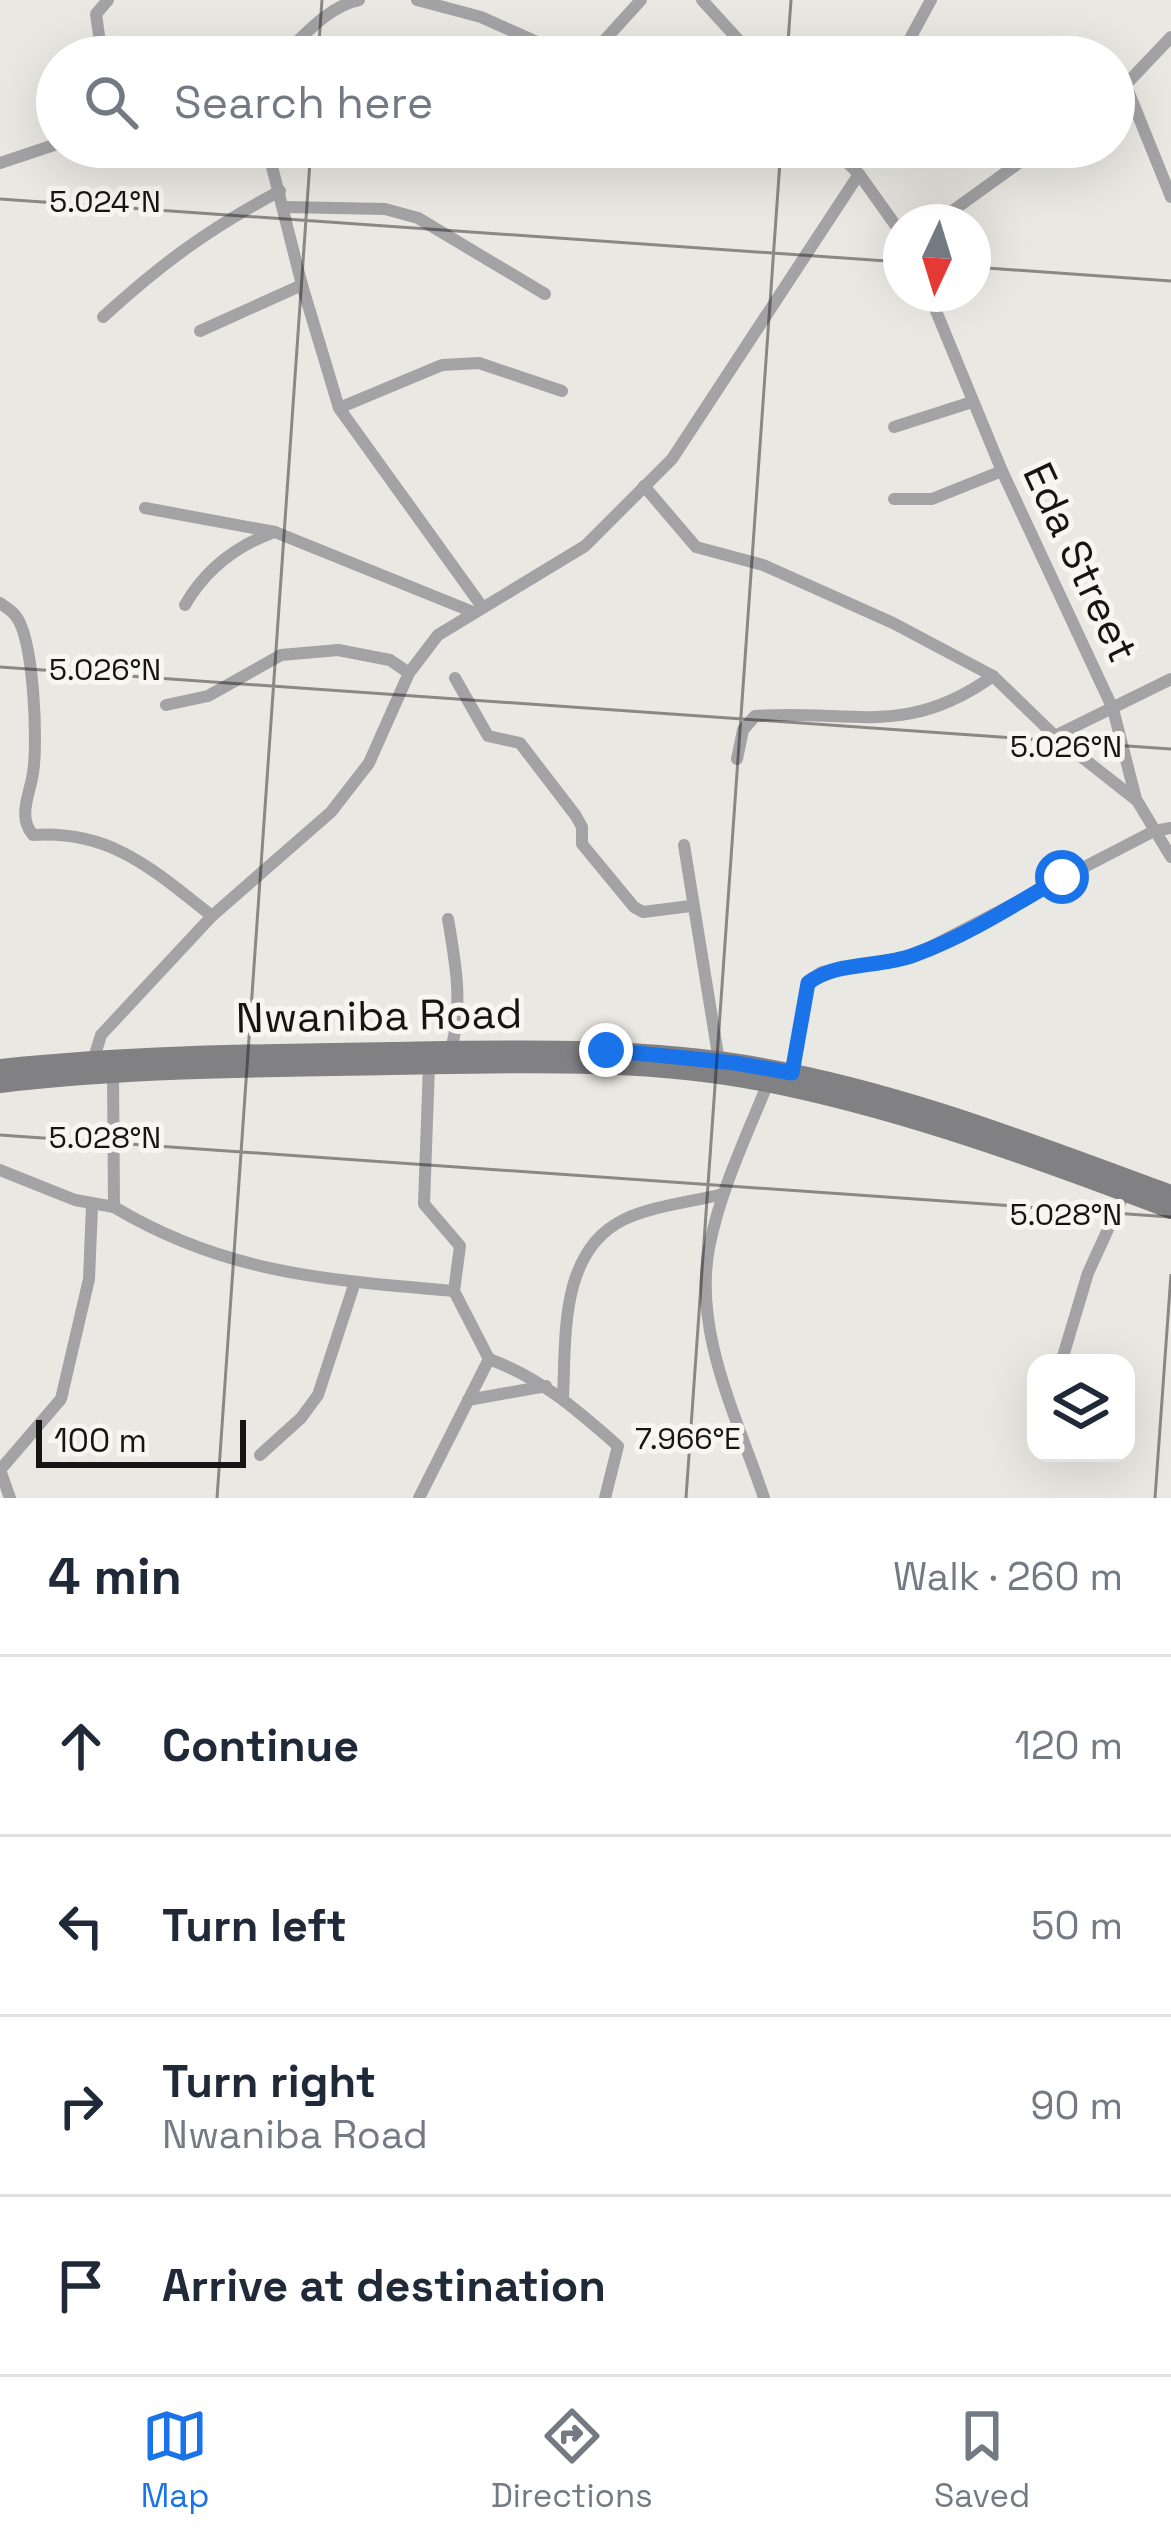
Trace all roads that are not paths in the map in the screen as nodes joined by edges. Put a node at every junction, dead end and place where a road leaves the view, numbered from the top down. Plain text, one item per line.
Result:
1 (108, 0) edge
2 (358, 0) edge
3 (417, 0) edge
4 (641, 0) edge
5 (702, 0) edge
6 (931, 0) edge
7 (100, 36) edge
8 (304, 36) edge
9 (524, 36) edge
10 (608, 36) edge
11 (735, 36) edge
12 (911, 36) edge
13 (1171, 37) edge
14 (1135, 78) edge
15 (1135, 110) edge
16 (36, 151) edge
17 (0, 163) edge
18 (273, 168) edge
19 (854, 168) edge
20 (1012, 168) edge
21 (860, 174) junction
22 (280, 191) junction
23 (1171, 197) edge
24 (963, 204) edge
25 (284, 207) junction
26 (883, 207) edge
27 (302, 285) junction
28 (545, 293) dead end
29 (936, 312) edge
30 (104, 317) dead end
31 (200, 331) dead end
32 (562, 391) dead end
33 (972, 402) junction
34 (340, 408) junction
35 (894, 427) dead end
36 (1002, 471) junction
37 (644, 487) junction
38 (894, 499) dead end
39 (145, 508) dead end
40 (275, 532) junction
41 (0, 603) edge
42 (185, 604) dead end
43 (478, 610) junction
44 (409, 673) junction
45 (993, 676) junction
46 (455, 678) dead end
47 (1171, 679) edge
48 (166, 705) dead end
49 (1113, 710) junction
50 (1055, 736) junction
51 (736, 759) dead end
52 (1136, 799) junction
53 (1171, 828) edge
54 (1154, 831) junction
55 (684, 845) dead end
56 (1171, 857) edge
57 (691, 906) junction
58 (212, 916) junction
59 (448, 920) dead end
60 (451, 1050) junction
61 (719, 1061) junction
62 (107, 1062) junction
63 (429, 1065) junction
64 (0, 1068) edge
65 (792, 1073) junction
66 (768, 1083) junction
67 (0, 1084) edge
68 (0, 1170) edge
69 (1125, 1192) junction
70 (1171, 1193) edge
71 (723, 1194) junction
72 (92, 1206) junction
73 (114, 1207) junction
74 (1171, 1210) edge
75 (355, 1282) junction
76 (454, 1291) junction
77 (1064, 1354) edge
78 (489, 1359) junction
79 (547, 1386) junction
80 (563, 1397) junction
81 (468, 1400) junction
82 (260, 1455) dead end
83 (0, 1470) edge
84 (10, 1498) edge
85 (419, 1498) edge
86 (605, 1498) edge
87 (764, 1498) edge

1 - 7 street
2 - 8 street
3 - 9 street
4 - 10 street
5 - 11 street
6 - 12 street
13 - 14 street
15 - 23 street
16 - 17 street
18 - 22 street
19 - 21 street
20 - 24 street
21 - 26 street
21 - 37 street
22 - 25 street
22 - 30 street
25 - 27 street
25 - 28 street
27 - 31 street
27 - 34 street
29 - 33 street, Eda Street
32 - 34 street
33 - 35 street
33 - 36 street, Eda Street
34 - 43 street
36 - 38 street
36 - 49 street, Eda Street
37 - 43 street
37 - 45 street
39 - 40 street
40 - 42 street
40 - 43 street
41 - 58 street
43 - 44 street
44 - 48 street
44 - 58 street
45 - 50 street
45 - 51 street
46 - 57 street
47 - 49 street
49 - 50 street
49 - 52 street, Eda Street
50 - 52 street
52 - 54 street, Eda Street
53 - 54 street
54 - 56 street, Eda Street
54 - 65 street
55 - 57 street
57 - 61 street
58 - 62 street
59 - 60 street
60 - 61 main road, Nwaniba Road
60 - 62 main road, Nwaniba Road
61 - 65 main road, Nwaniba Road
62 - 63 main road
62 - 64 main road, Nwaniba Road
62 - 67 main road
62 - 73 street
63 - 66 main road
63 - 76 street
65 - 70 main road, Nwaniba Road
66 - 69 main road
66 - 71 street
68 - 72 street
69 - 74 main road
69 - 77 street
71 - 80 street
71 - 87 street
72 - 73 street
72 - 83 street
73 - 75 street
75 - 76 street
75 - 82 street
76 - 78 street
78 - 79 street
78 - 81 street
79 - 80 street
79 - 81 street
80 - 86 street
81 - 85 street
83 - 84 street

